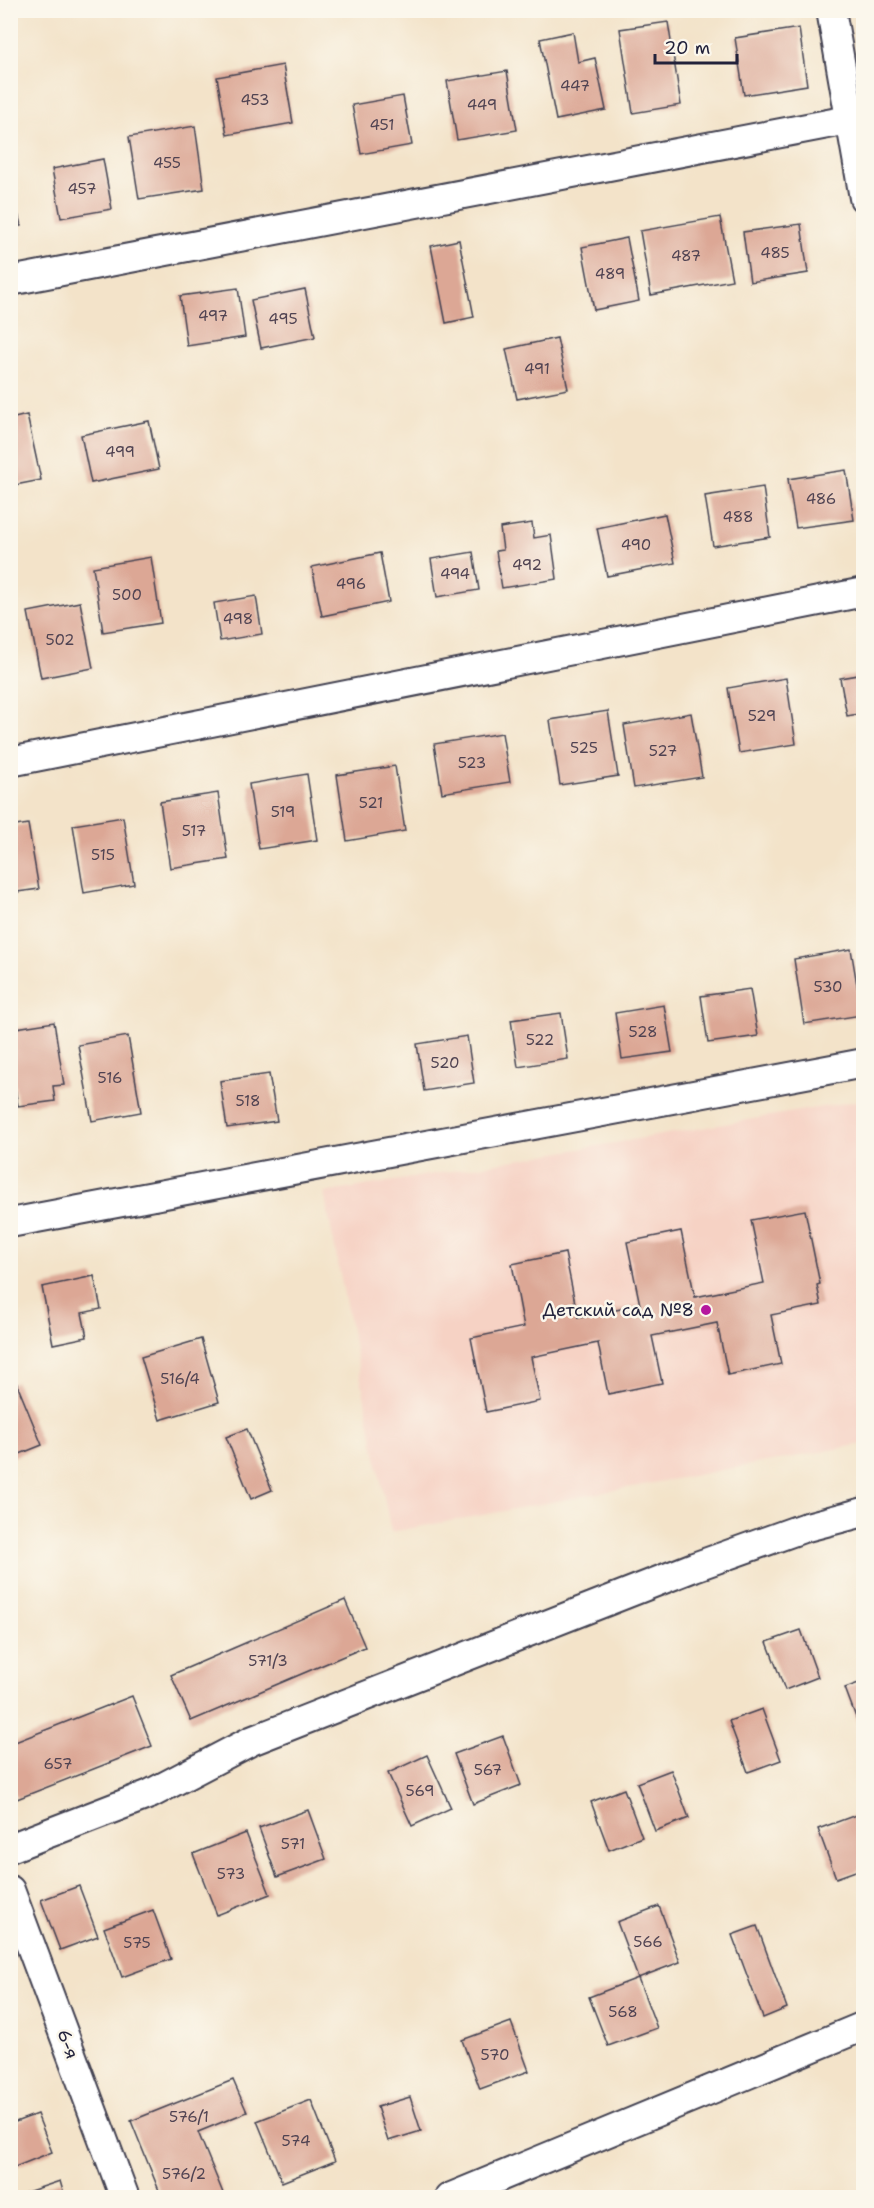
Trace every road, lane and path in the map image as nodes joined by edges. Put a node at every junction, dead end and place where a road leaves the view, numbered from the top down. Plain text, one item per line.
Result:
1 (831, 10) edge
2 (856, 118) edge
3 (864, 198) edge
4 (10, 281) edge
5 (864, 592) edge
6 (10, 762) edge
7 (864, 1063) edge
8 (10, 1224) edge
9 (864, 1512) edge
10 (10, 1848) edge
11 (10, 1890) edge
12 (864, 2026) edge
13 (124, 2198) edge
14 (449, 2198) edge

1 - 2 street
2 - 3 street
2 - 4 street
5 - 6 street
7 - 8 street
9 - 10 street
11 - 13 street, 6-я
12 - 14 street

